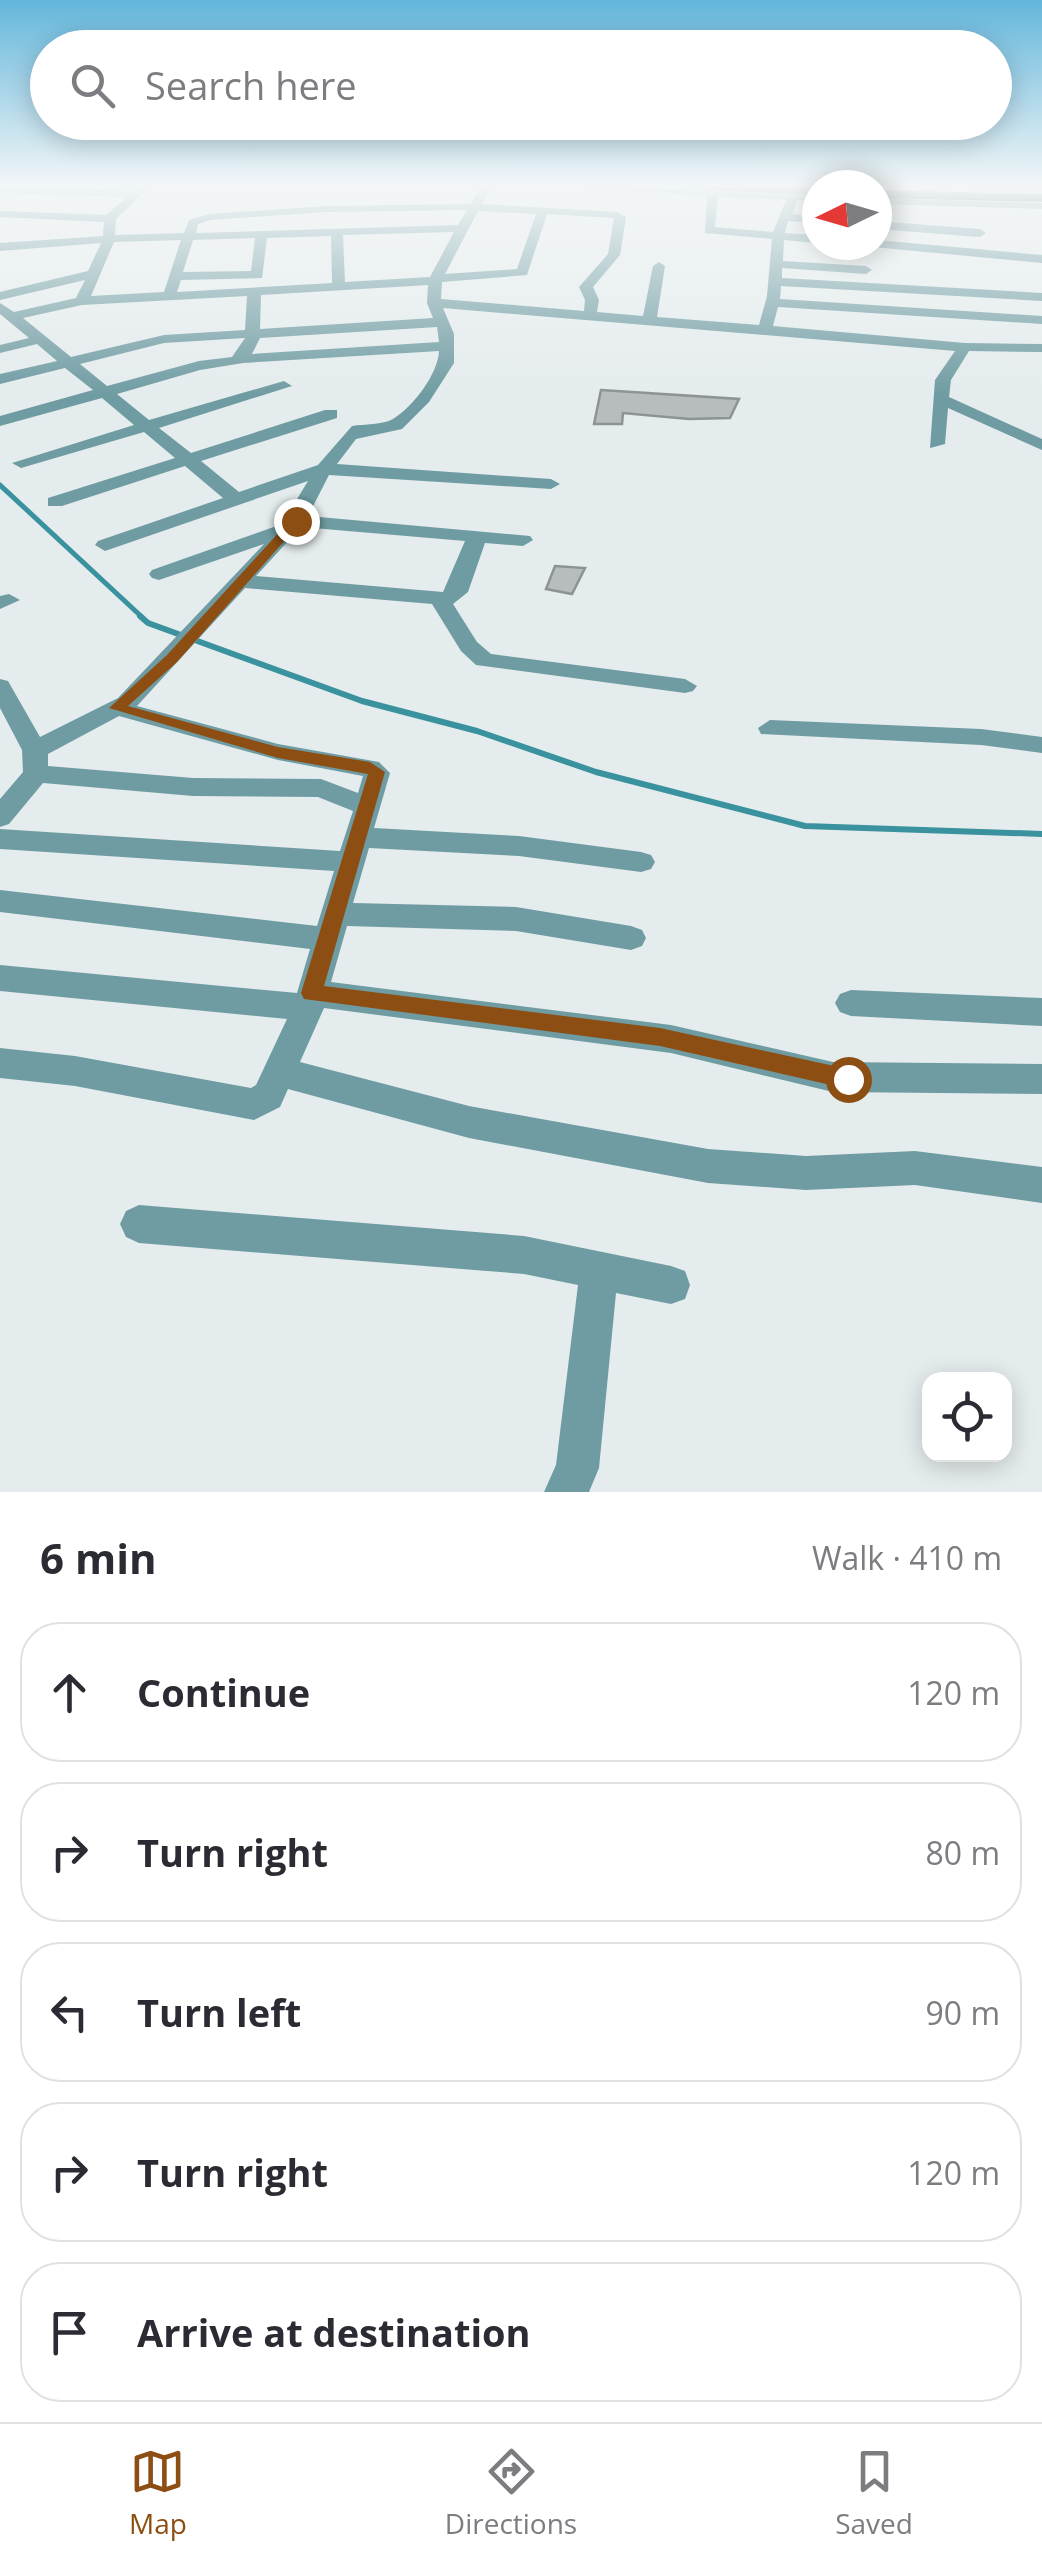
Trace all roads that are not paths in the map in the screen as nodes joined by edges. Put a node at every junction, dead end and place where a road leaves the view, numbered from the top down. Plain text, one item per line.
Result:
1 (102, 256) edge
2 (180, 256) edge
3 (259, 256) edge
4 (338, 256) edge
5 (448, 256) edge
6 (528, 256) edge
7 (613, 256) edge
8 (777, 256) edge
9 (1005, 256) edge
10 (1042, 259) edge
11 (776, 264) junction
12 (659, 266) dead end
13 (881, 271) dead end
14 (94, 274) junction
15 (174, 276) junction
16 (436, 280) junction
17 (339, 288) junction
18 (774, 292) junction
19 (254, 293) junction
20 (0, 296) edge
21 (169, 297) junction
22 (1042, 297) edge
23 (82, 301) junction
24 (434, 303) junction
25 (1042, 308) edge
26 (6, 314) edge
27 (590, 316) junction
28 (1042, 320) edge
29 (442, 322) junction
30 (650, 322) junction
31 (765, 330) junction
32 (253, 332) junction
33 (41, 339) junction
34 (447, 346) junction
35 (965, 347) junction
36 (1042, 348) edge
37 (0, 350) edge
38 (239, 359) junction
39 (70, 362) junction
40 (0, 379) edge
41 (284, 386) dead end
42 (108, 394) junction
43 (0, 402) edge
44 (949, 402) dead end
45 (331, 414) dead end
46 (8, 419) edge
47 (147, 426) junction
48 (936, 444) dead end
49 (1042, 446) edge
50 (189, 460) junction
51 (21, 463) dead end
52 (324, 470) junction
53 (551, 484) dead end
54 (235, 498) junction
55 (56, 502) dead end
56 (293, 524) junction
57 (477, 536) junction
58 (524, 540) dead end
59 (105, 545) dead end
60 (159, 574) dead end
61 (242, 581) junction
62 (440, 600) junction
63 (0, 686) edge
64 (684, 686) dead end
65 (117, 708) junction
66 (770, 728) dead end
67 (1042, 745) edge
68 (36, 762) junction
69 (366, 806) junction
70 (0, 817) edge
71 (0, 838) edge
72 (352, 850) junction
73 (641, 862) dead end
74 (0, 901) edge
75 (329, 927) junction
76 (631, 938) dead end
77 (0, 978) edge
78 (310, 1000) junction
79 (851, 1003) dead end
80 (1042, 1012) edge
81 (0, 1063) edge
82 (279, 1072) junction
83 (1042, 1080) edge
84 (1042, 1185) edge
85 (139, 1224) dead end
86 (599, 1270) junction
87 (671, 1284) dead end
88 (566, 1492) edge

1 - 14 street
2 - 15 street
3 - 15 street
4 - 17 street
5 - 16 street
6 - 16 street
7 - 27 street
8 - 11 street
9 - 10 street
11 - 13 street
11 - 18 street
12 - 30 street
14 - 20 street
14 - 23 street
15 - 21 street
16 - 17 street
16 - 24 street
17 - 19 street
18 - 22 street
18 - 25 street
18 - 28 street
18 - 31 street
19 - 21 street
19 - 32 street
21 - 23 street
23 - 26 street
24 - 27 street
24 - 29 street
26 - 33 street
27 - 30 street
29 - 32 street
29 - 34 street
30 - 31 street
31 - 35 street
32 - 38 street
32 - 39 street
33 - 37 street
33 - 39 street
34 - 38 street
34 - 52 street
35 - 36 street
35 - 48 street
38 - 42 street
39 - 40 street
39 - 42 street
41 - 47 street
42 - 46 street
42 - 47 street
43 - 46 street
44 - 49 street
45 - 50 street
47 - 50 street
47 - 51 street
50 - 54 street
50 - 55 street
52 - 53 street
52 - 54 street
52 - 56 street
54 - 59 street
56 - 57 street
56 - 60 street
56 - 61 street
57 - 58 street
57 - 62 street
61 - 62 street
61 - 65 street
62 - 64 street
63 - 68 street
65 - 68 street
65 - 69 street
66 - 67 street
68 - 69 street
68 - 70 street
69 - 72 street
71 - 72 street
72 - 73 street
72 - 75 street
74 - 75 street
75 - 76 street
75 - 78 street
77 - 78 street
78 - 82 street
78 - 83 street
79 - 80 street
81 - 82 street
82 - 84 street
85 - 86 street
86 - 87 street
86 - 88 street

